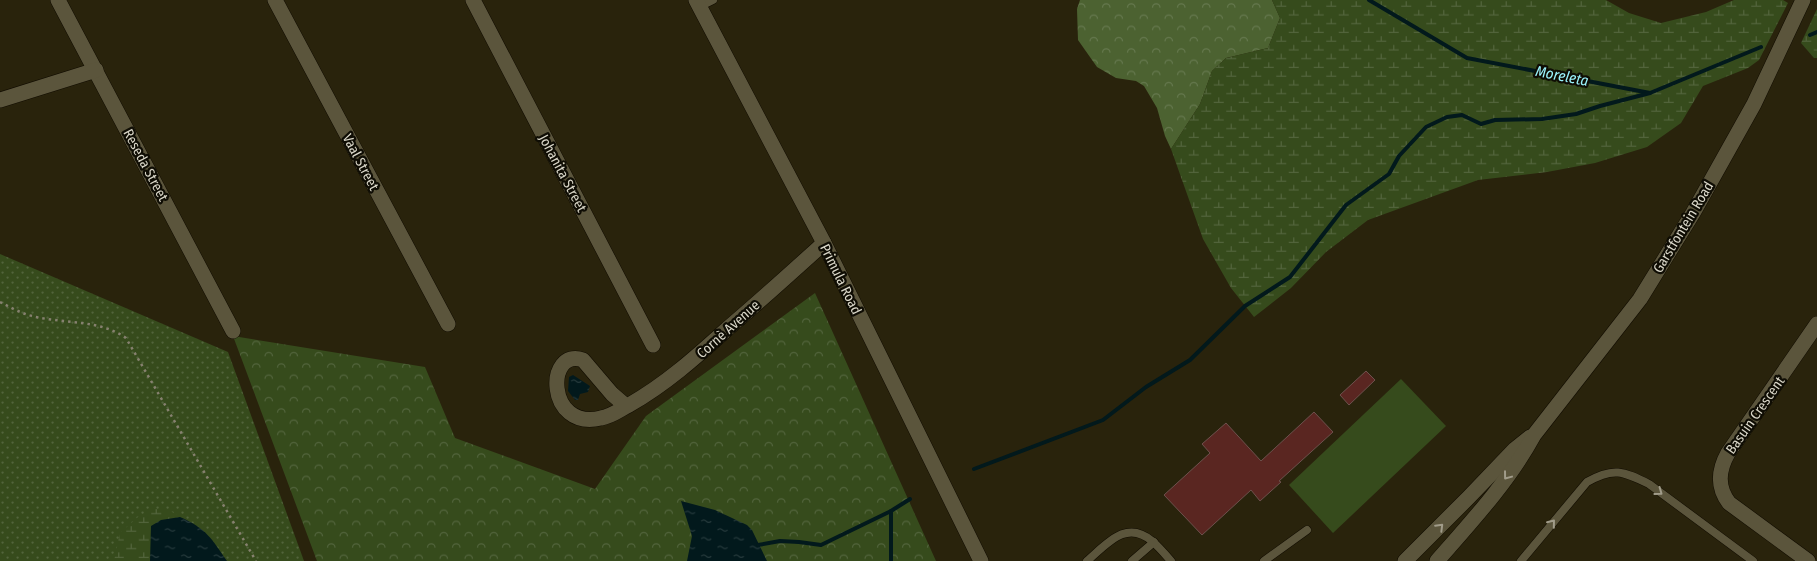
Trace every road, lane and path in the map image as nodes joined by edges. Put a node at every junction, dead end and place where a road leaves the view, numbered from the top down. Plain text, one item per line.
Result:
1 (58, 0) edge
2 (275, 0) edge
3 (473, 0) edge
4 (713, 0) edge
5 (1803, 0) edge
6 (697, 4) edge
7 (96, 70) junction
8 (0, 100) edge
9 (824, 244) junction
10 (0, 302) edge
11 (448, 324) dead end
12 (1817, 324) edge
13 (233, 331) dead end
14 (653, 345) dead end
15 (626, 406) junction
16 (1534, 435) junction
17 (1307, 530) dead end
18 (1154, 542) junction
19 (256, 561) edge
20 (981, 561) edge
21 (1086, 561) edge
22 (1132, 561) edge
23 (1171, 561) edge
24 (1264, 561) edge
25 (1405, 561) edge
26 (1437, 561) edge
27 (1522, 561) edge
28 (1753, 561) edge
29 (1808, 561) edge

1 - 7 street, Reseda Street
2 - 11 street, Vaal Street
3 - 14 street, Johanita Street
4 - 6 lane
5 - 16 street, Garstfontein Road
6 - 9 street, Primula Road
7 - 8 street
7 - 13 street, Reseda Street
9 - 15 street, Cornè Avenue
9 - 20 street, Primula Road
10 - 19 path
12 - 29 street, Basuin Crescent
15 - 15 street, Cornè Avenue
25 -> 16 street, Garstfontein Road
16 -> 26 street, Garstfontein Road
17 - 24 lane
18 - 21 lane
18 - 22 lane
18 - 23 lane
27 -> 28 lane

